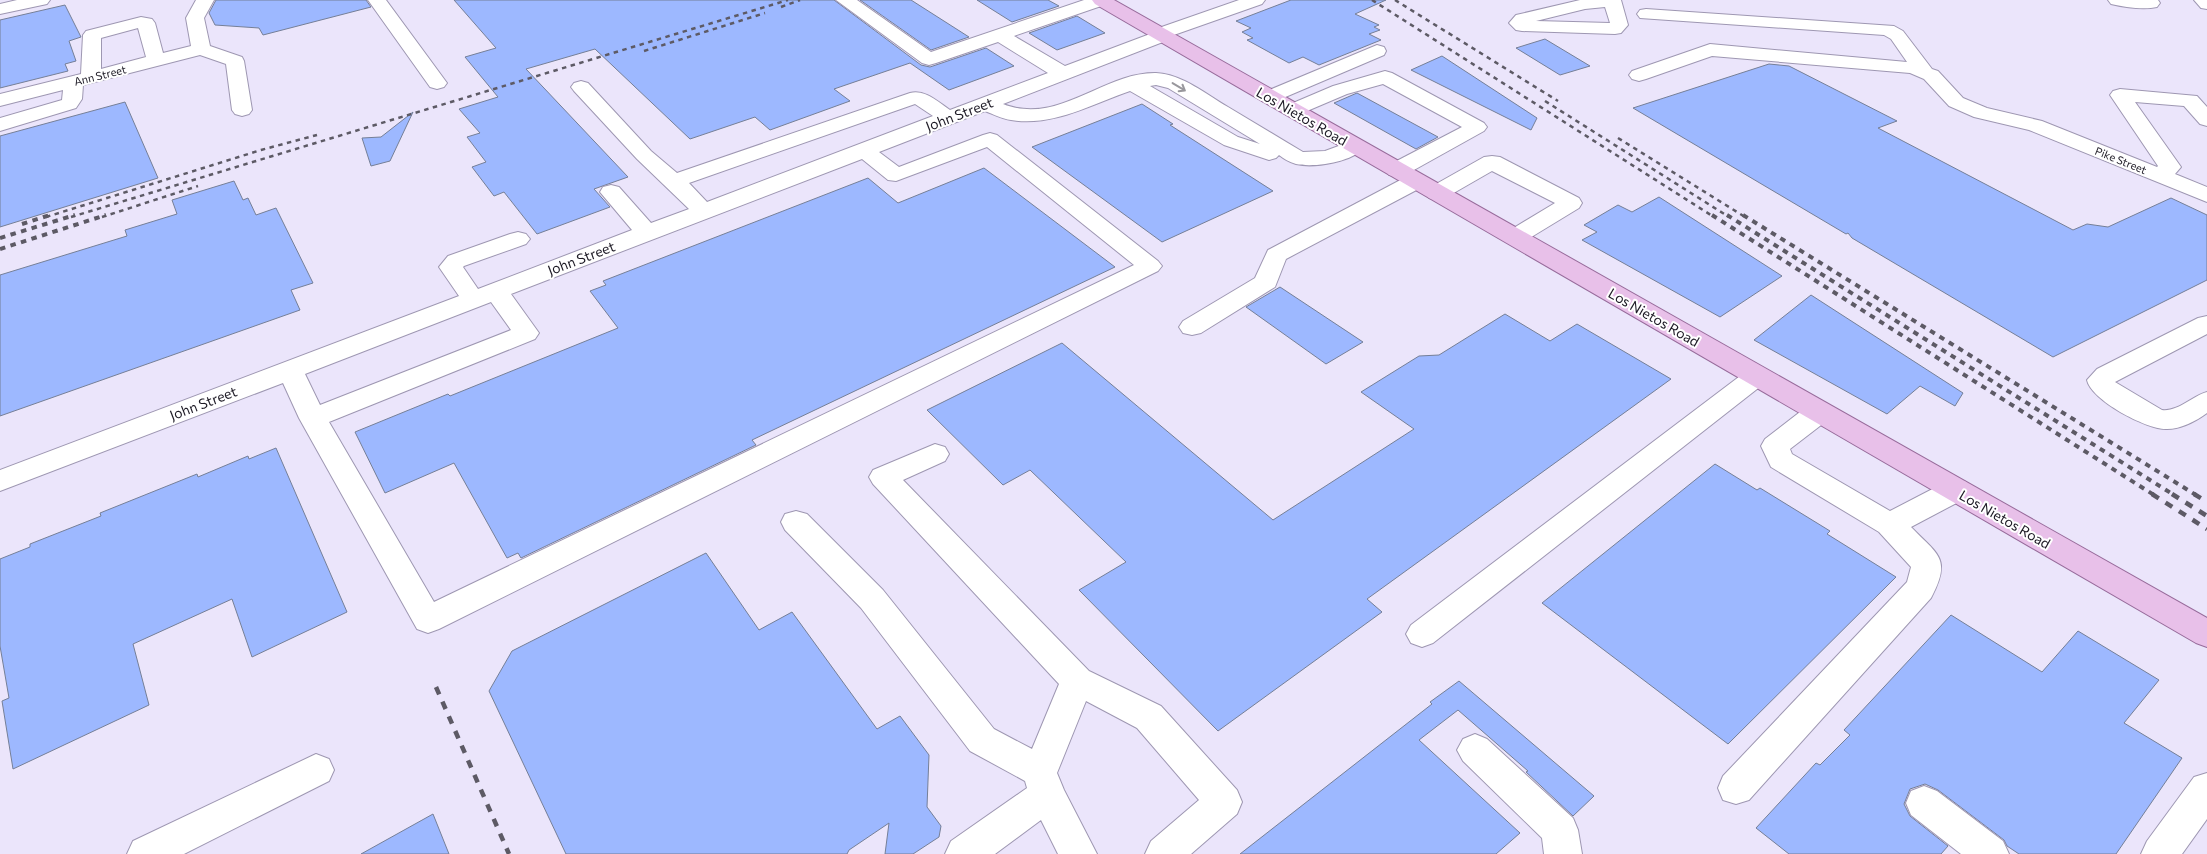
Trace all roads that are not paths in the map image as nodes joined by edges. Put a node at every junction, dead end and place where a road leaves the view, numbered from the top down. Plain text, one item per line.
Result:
1 (41, 0) edge
2 (205, 0) edge
3 (377, 0) edge
4 (845, 0) edge
5 (1101, 0) edge
6 (1256, 0) edge
7 (2117, 0) edge
8 (2148, 0) edge
9 (2202, 0) edge
10 (1612, 1) edge
11 (2207, 4) edge
12 (0, 9) edge
13 (1646, 14) dead end
14 (1153, 26) junction
15 (1000, 34) junction
16 (200, 49) junction
17 (1377, 51) dead end
18 (156, 60) junction
19 (1924, 71) junction
20 (1064, 74) junction
21 (1639, 75) dead end
22 (82, 79) junction
23 (437, 84) dead end
24 (1133, 84) junction
25 (581, 87) dead end
26 (1019, 91) junction
27 (1269, 97) junction
28 (0, 100) edge
29 (985, 104) junction
30 (1068, 108) junction
31 (242, 110) dead end
32 (1292, 110) junction
33 (2207, 120) edge
34 (939, 121) junction
35 (0, 125) edge
36 (1355, 146) junction
37 (864, 150) junction
38 (962, 150) junction
39 (1298, 158) junction
40 (1406, 175) junction
41 (2159, 176) junction
42 (674, 181) junction
43 (611, 192) dead end
44 (1437, 193) junction
45 (2207, 196) edge
46 (704, 211) junction
47 (647, 233) junction
48 (1515, 237) junction
49 (518, 239) dead end
50 (485, 295) junction
51 (2207, 324) edge
52 (1192, 327) dead end
53 (290, 370) junction
54 (1757, 376) junction
55 (2207, 401) edge
56 (1819, 412) junction
57 (313, 418) junction
58 (935, 454) dead end
59 (0, 481) edge
60 (1956, 490) junction
61 (796, 522) dead end
62 (1890, 524) junction
63 (1422, 634) dead end
64 (2207, 634) edge
65 (1077, 681) junction
66 (1475, 750) dead end
67 (316, 770) dead end
68 (1044, 783) junction
69 (1736, 788) dead end
70 (2207, 789) edge
71 (1924, 803) dead end
72 (146, 854) edge
73 (964, 854) edge
74 (1078, 854) edge
75 (1164, 854) edge
76 (1563, 854) edge
77 (1990, 854) edge
78 (2160, 854) edge

1 - 12 street
2 - 16 street
3 - 23 street
4 - 15 street
5 - 14 main road, Los Nietos Road
5 - 15 street
6 - 14 street, John Street
7 - 8 street
9 - 11 street
10 - 10 street
13 - 19 street, Pike Street
14 - 20 street, John Street
14 - 27 main road, Los Nietos Road
15 - 20 street
16 - 18 street, Ann Street
16 - 31 street
17 - 27 street
18 - 22 street, Ann Street
18 - 22 street
19 - 21 street
19 - 41 street, Pike Street
20 - 26 street, John Street
22 - 28 street, Ann Street
22 - 35 street
24 - 30 street
24 - 39 street
24 -> 39 street
25 - 42 street
26 - 29 street, John Street
26 - 30 street
27 - 32 main road, Los Nietos Road
29 - 30 street
29 - 34 street, John Street
32 - 36 main road, Los Nietos Road
32 - 40 street
33 - 41 street
34 - 37 street, John Street
34 - 38 street
34 - 42 street
36 - 39 street
36 - 40 main road, Los Nietos Road
37 - 38 street
37 - 46 street, John Street
38 - 57 street
40 - 44 main road, Los Nietos Road
40 - 52 street
41 - 45 street, Pike Street
42 - 46 street
43 - 47 street
44 - 48 main road, Los Nietos Road
44 - 48 street
46 - 47 street, John Street
47 - 50 street, John Street
48 - 54 main road, Los Nietos Road
49 - 50 street
50 - 53 street, John Street
50 - 57 street
51 - 55 street
53 - 57 street
53 - 59 street, John Street
54 - 56 main road, Los Nietos Road
54 - 63 street
56 - 60 main road, Los Nietos Road
56 - 62 street
58 - 65 street
60 - 62 street
60 - 64 main road, Los Nietos Road
61 - 68 street
62 - 69 street
65 - 68 street
65 - 75 street
66 - 76 street
67 - 72 street
68 - 73 street
68 - 74 street
70 - 78 street
71 - 77 street

